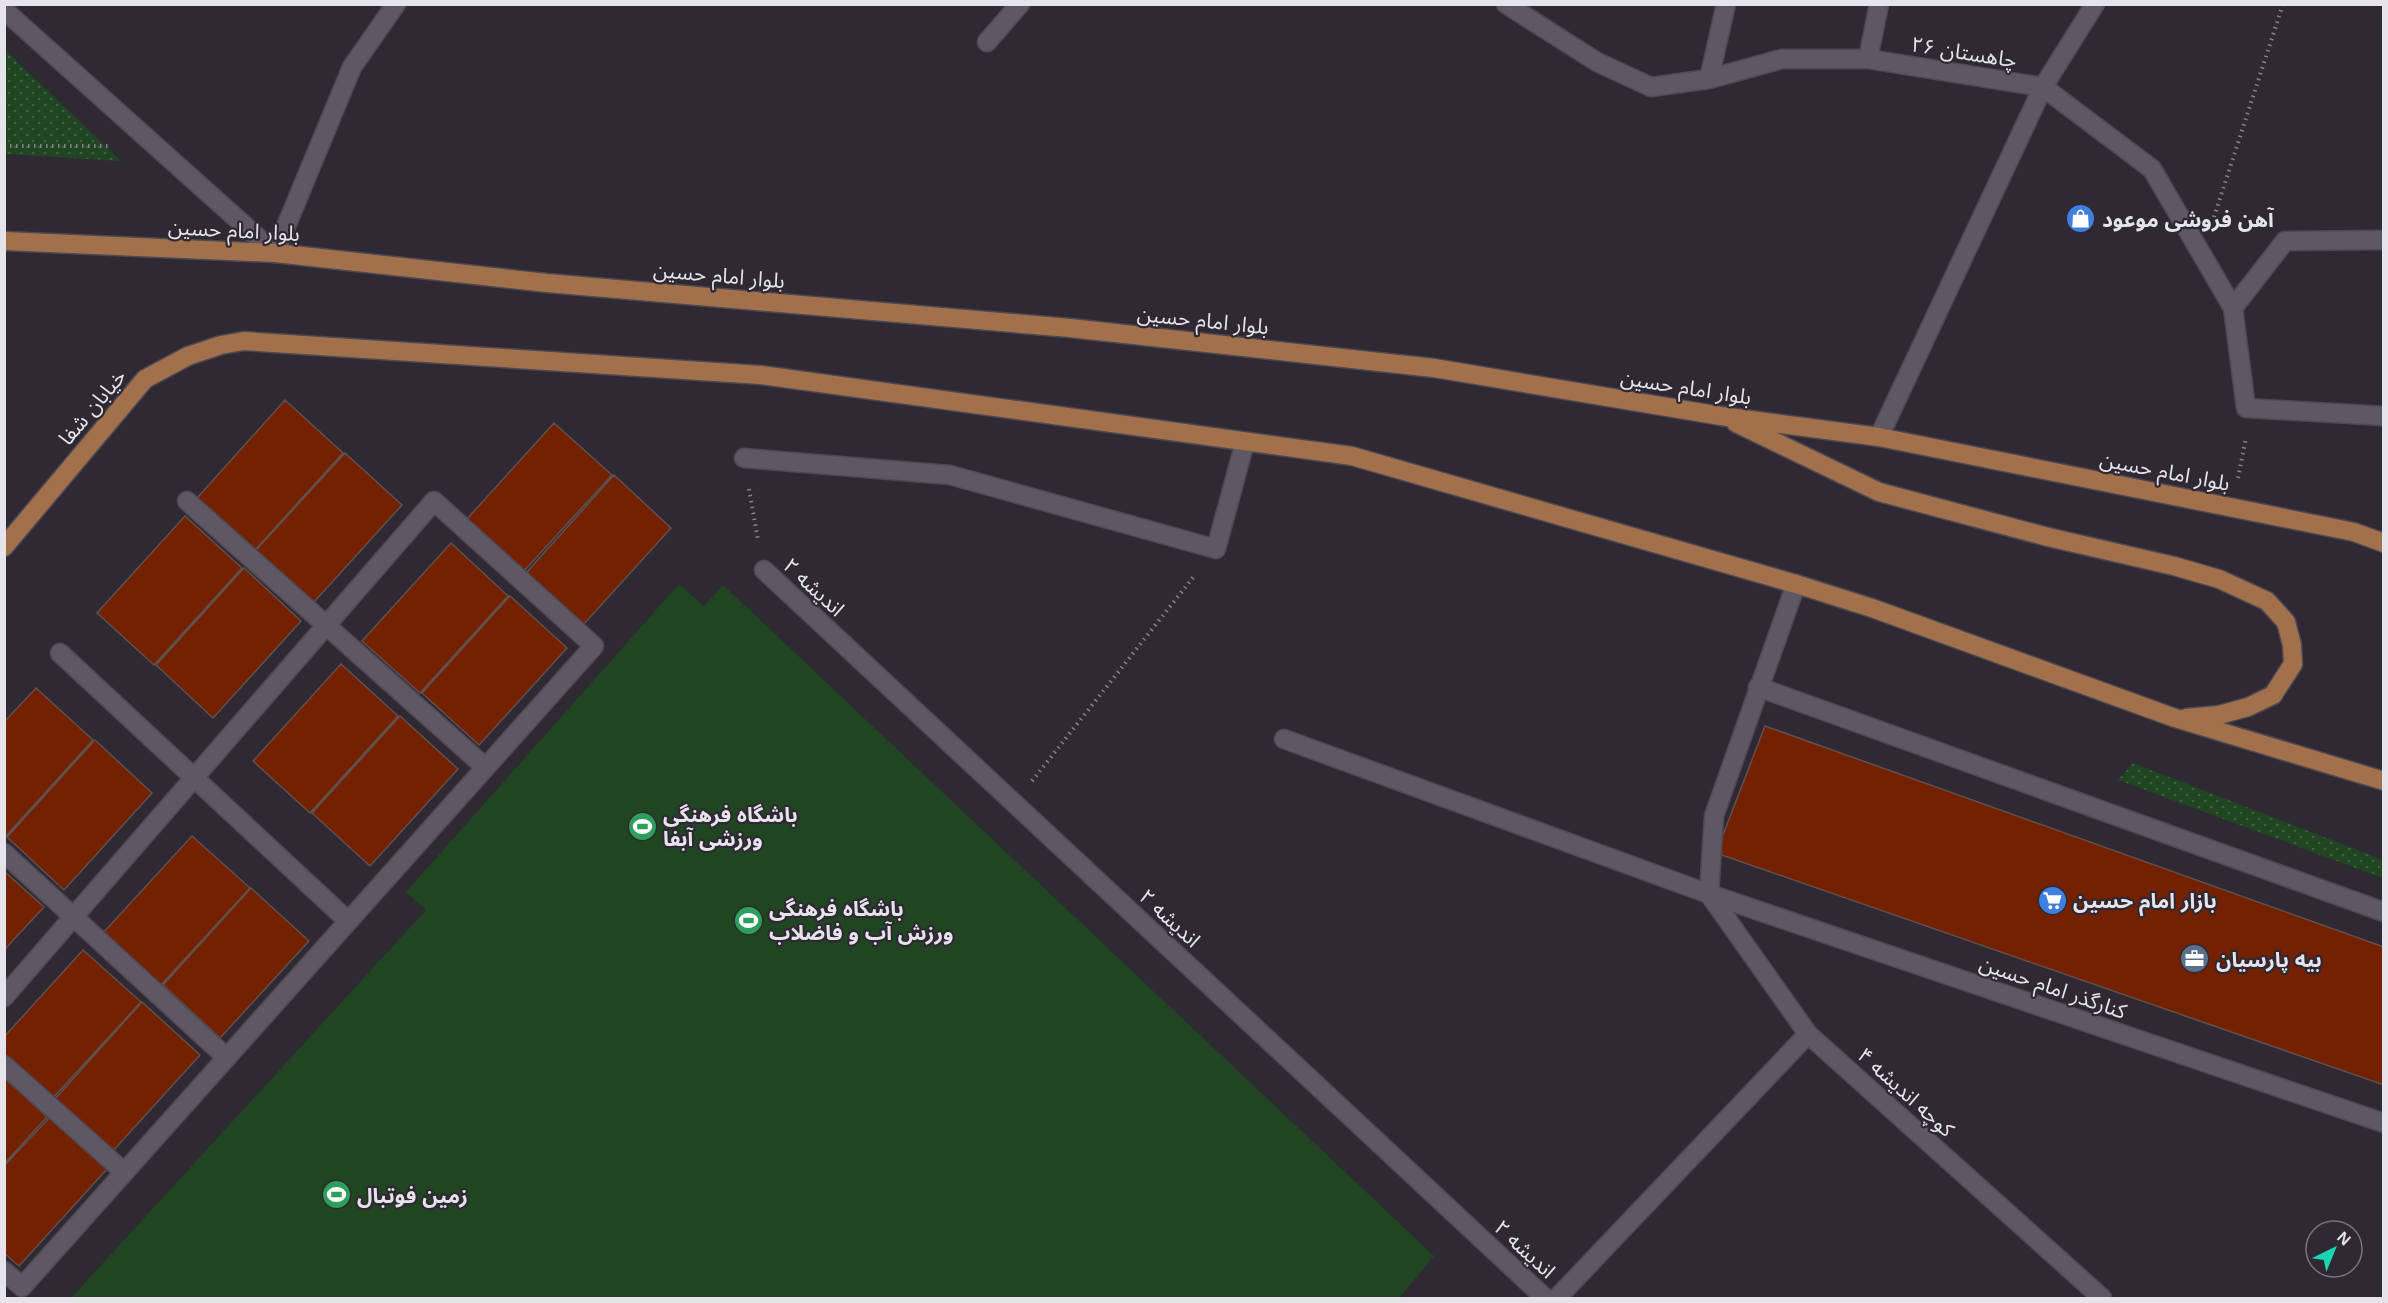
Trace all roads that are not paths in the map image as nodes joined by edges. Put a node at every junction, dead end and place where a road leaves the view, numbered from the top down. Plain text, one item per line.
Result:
1 (396, 4) edge
2 (1020, 4) edge
3 (1506, 4) edge
4 (1725, 4) edge
5 (1879, 4) edge
6 (2095, 4) edge
7 (4, 10) edge
8 (987, 42) dead end
9 (1868, 59) junction
10 (1709, 79) junction
11 (2043, 87) junction
12 (2379, 240) dead end
13 (4, 241) edge
14 (274, 253) junction
15 (2233, 308) junction
16 (1721, 416) junction
17 (2384, 416) edge
18 (1879, 437) junction
19 (1245, 442) junction
20 (744, 459) road end
21 (187, 501) dead end
22 (2384, 543) edge
23 (4, 547) edge
24 (764, 570) road end
25 (1796, 584) junction
26 (326, 625) junction
27 (60, 652) dead end
28 (1758, 687) junction
29 (2175, 718) junction
30 (1284, 738) dead end
31 (485, 767) junction
32 (194, 778) junction
33 (2384, 781) edge
34 (4, 853) edge
35 (1709, 894) junction
36 (2384, 912) edge
37 (74, 917) junction
38 (348, 921) junction
39 (4, 997) edge
40 (1808, 1034) junction
41 (227, 1058) junction
42 (4, 1065) edge
43 (2384, 1123) edge
44 (124, 1172) junction
45 (4, 1271) edge
46 (1545, 1299) edge
47 (1557, 1299) edge
48 (2102, 1299) edge

1 - 14 street
2 - 8 street
3 - 10 street, چاهستان ۲۶
4 - 10 street
5 - 9 street
6 - 11 street
7 - 14 street
9 - 10 street, چاهستان ۲۶
9 - 11 street, چاهستان ۲۶
11 - 15 street, چاهستان ۲۶
11 - 18 street
12 - 15 street
13 - 14 main road, بلوار امام حسین
14 - 16 main road, بلوار امام حسین
15 - 17 street, چاهستان ۲۶
16 - 18 main road, بلوار امام حسین
16 - 29 main road
18 - 22 main road, بلوار امام حسین
19 - 20 street
19 - 23 main road, خیابان شفا
19 - 25 main road
21 - 26 street
24 - 46 street, اندیشه ۲
25 - 28 street
25 - 29 main road
26 - 31 street
26 - 31 street
26 - 32 street
27 - 32 street
28 - 35 street
28 - 36 street
29 - 33 main road
30 - 35 street, کنارگذر امام حسین
31 - 38 street
32 - 37 street
32 - 38 street
34 - 37 street
35 - 40 street, کوچه اندیشه ۴
35 - 43 street, کنارگذر امام حسین
37 - 39 street
37 - 41 street
38 - 41 street
40 - 47 street
40 - 48 street, کوچه اندیشه ۴
41 - 44 street
42 - 44 street
44 - 45 street

